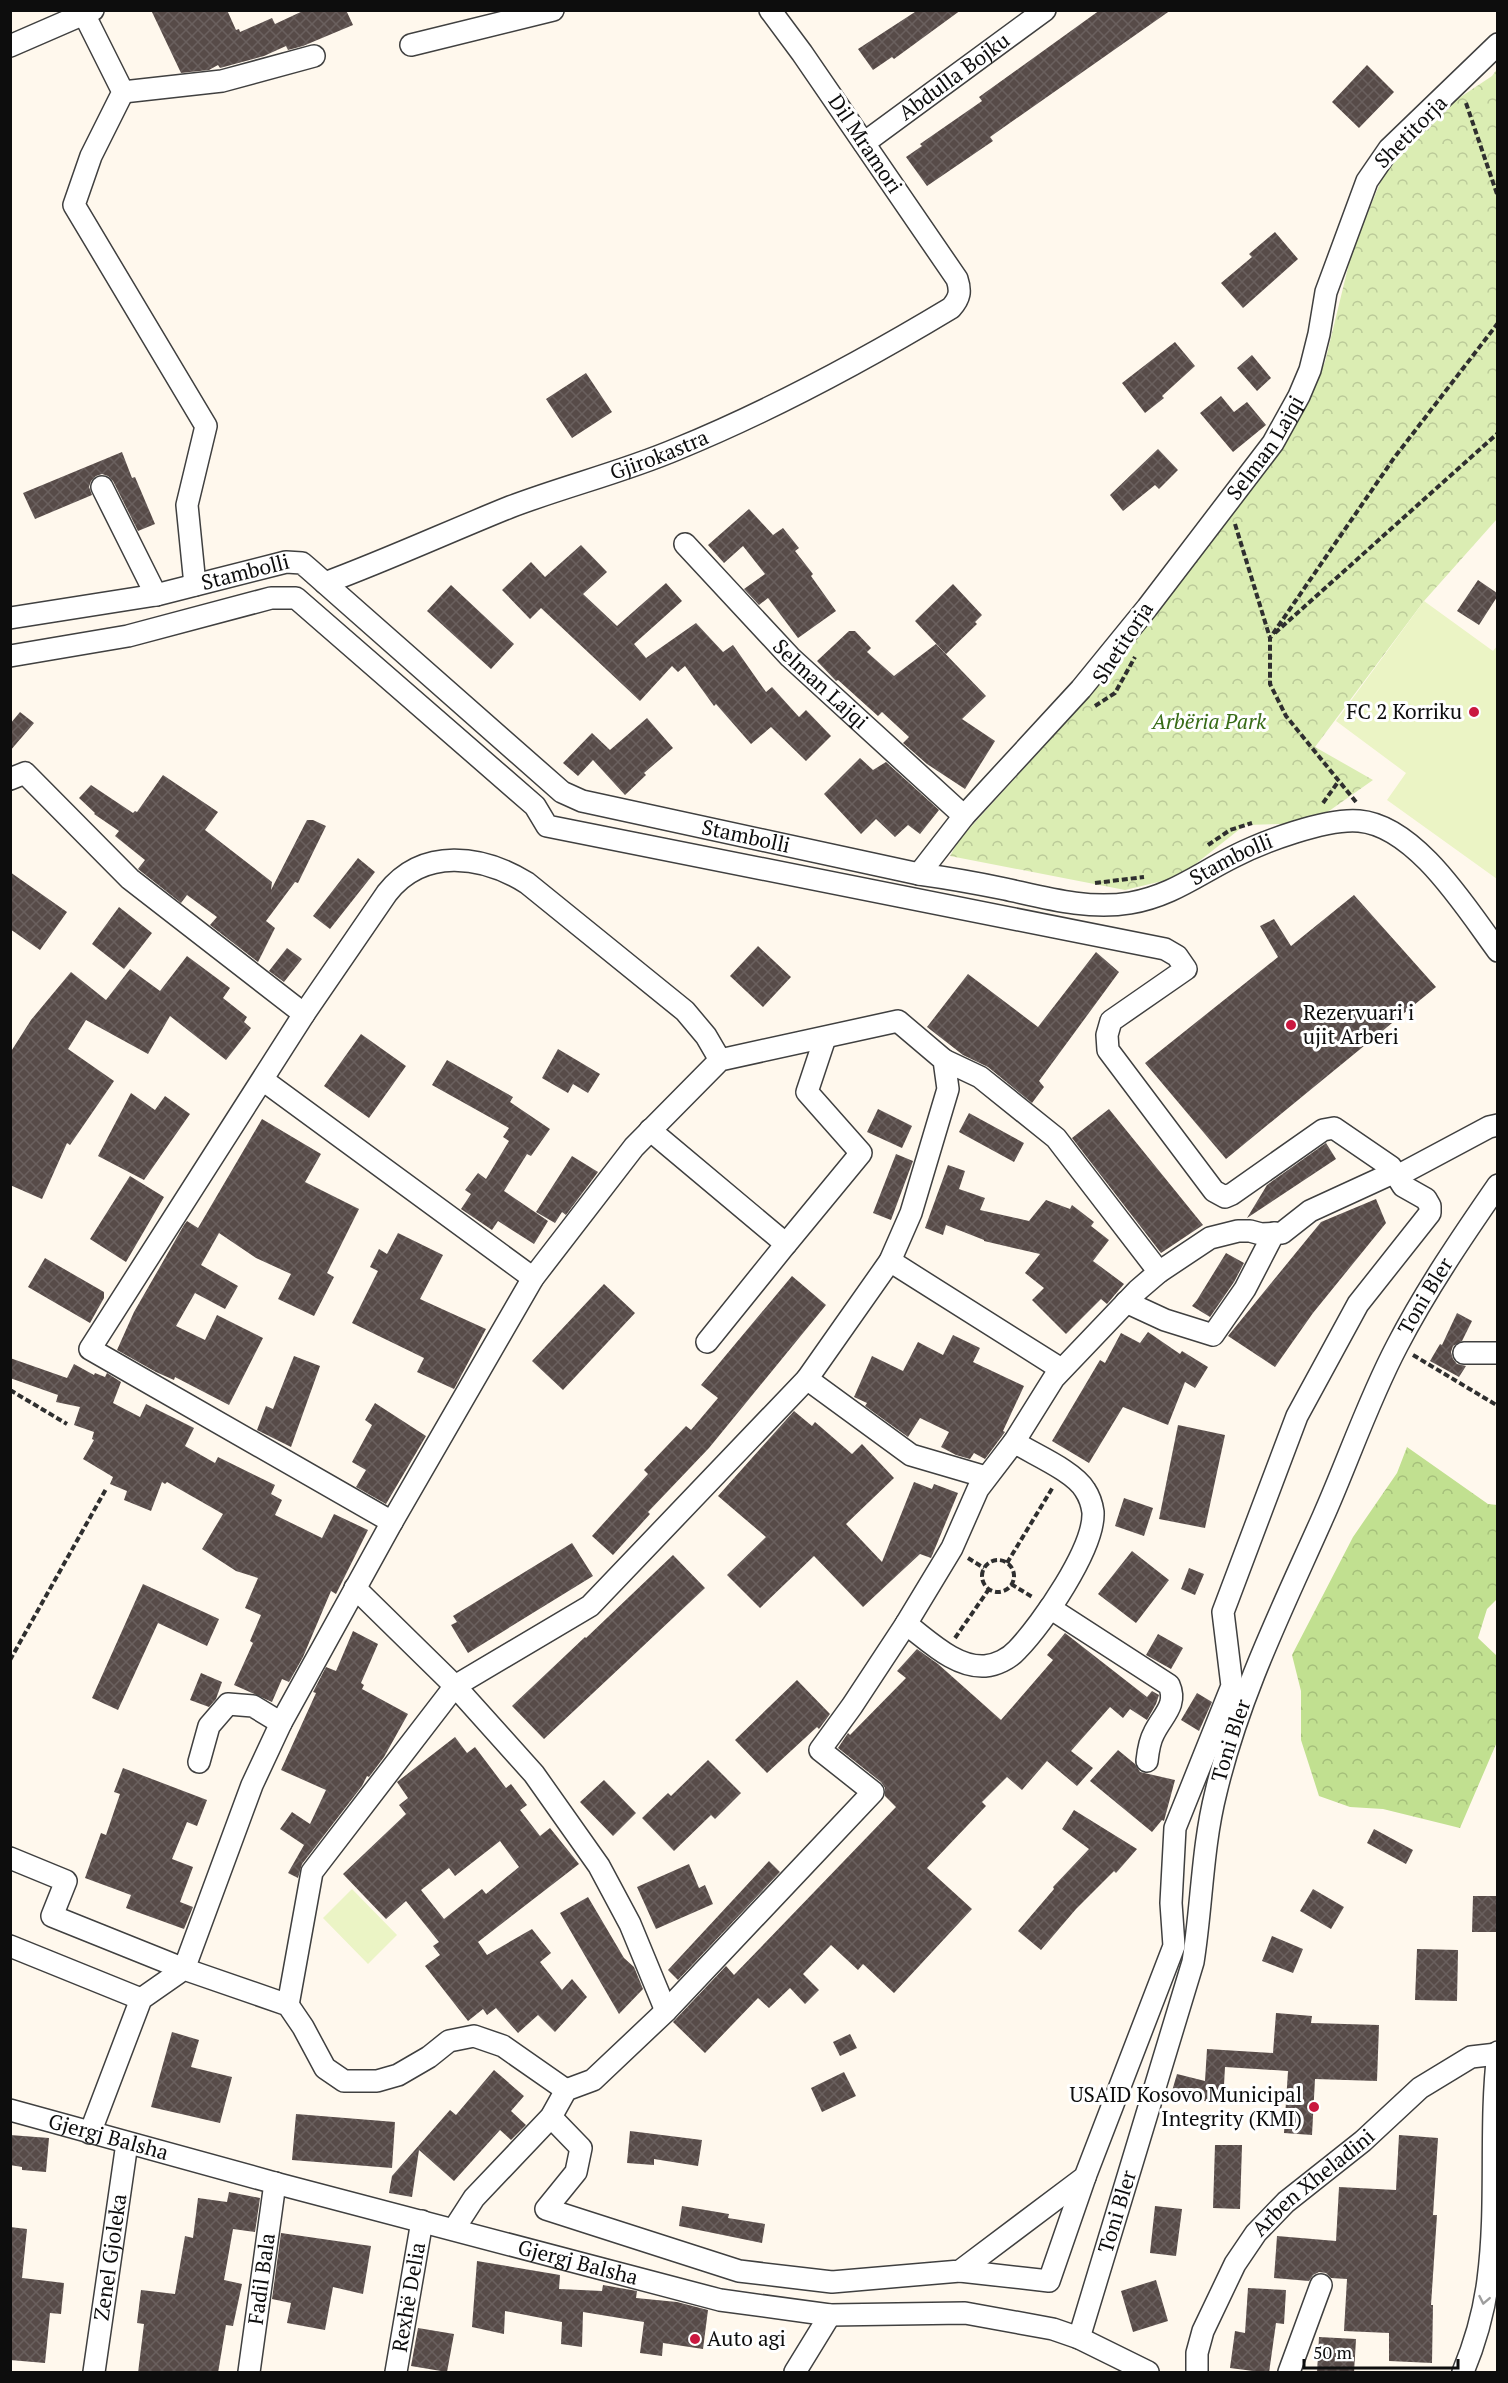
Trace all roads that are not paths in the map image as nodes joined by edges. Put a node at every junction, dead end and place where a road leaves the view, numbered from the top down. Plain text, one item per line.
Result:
1 (553, 10) edge
2 (770, 10) edge
3 (1045, 10) edge
4 (86, 12) edge
5 (1497, 44) edge
6 (411, 45) dead end
7 (10, 46) edge
8 (314, 56) dead end
9 (123, 92) junction
10 (864, 143) junction
11 (957, 279) joint
12 (102, 487) dead end
13 (685, 544) dead end
14 (325, 583) junction
15 (195, 585) junction
16 (156, 595) junction
17 (10, 618) edge
18 (10, 656) edge
19 (10, 779) edge
20 (964, 816) junction
21 (920, 874) junction
22 (1497, 951) edge
23 (304, 1014) junction
24 (825, 1038) junction
25 (720, 1060) junction
26 (944, 1060) junction
27 (263, 1080) junction
28 (1497, 1125) edge
29 (650, 1130) junction
30 (1395, 1172) junction
31 (1497, 1185) edge
32 (1274, 1233) junction
33 (786, 1244) junction
34 (890, 1261) junction
35 (1159, 1272) junction
36 (533, 1278) junction
37 (1126, 1302) junction
38 (707, 1342) dead end
39 (1464, 1353) dead end
40 (1497, 1353) edge
41 (1061, 1370) junction
42 (807, 1379) junction
43 (1014, 1442) junction
44 (986, 1477) junction
45 (392, 1522) junction
46 (355, 1588) junction
47 (1050, 1608) junction
48 (906, 1624) junction
49 (455, 1686) junction
50 (281, 1723) junction
51 (1147, 1761) dead end
52 (199, 1762) dead end
53 (10, 1858) edge
54 (10, 1946) edge
55 (184, 1970) junction
56 (141, 1999) junction
57 (288, 2006) junction
58 (666, 2011) junction
59 (1497, 2053) edge
60 (566, 2090) junction
61 (10, 2110) edge
62 (551, 2118) junction
63 (90, 2133) junction
64 (127, 2143) junction
65 (1085, 2177) junction
66 (275, 2183) junction
67 (422, 2221) junction
68 (454, 2229) junction
69 (960, 2271) junction
70 (1321, 2285) dead end
71 (830, 2314) junction
72 (1079, 2338) junction
73 (94, 2373) edge
74 (249, 2373) edge
75 (396, 2373) edge
76 (795, 2373) edge
77 (1148, 2373) edge
78 (1197, 2373) edge
79 (1289, 2373) edge
80 (1463, 2373) edge

1 - 6 street
2 - 10 street, Dil Mramori
3 - 10 street, Abdulla Bojku
4 - 7 street
4 - 9 street
5 - 20 street, Selman Lajqi
8 - 9 street
9 - 15 street
10 - 11 street, Dil Mramori
11 - 14 street, Gjirokastra
12 - 16 street
13 - 20 street, Selman Lajqi
14 - 15 street, Stambolli
14 - 21 street, Stambolli
15 - 16 street, Stambolli
16 - 17 street, Stambolli
18 - 30 street
19 - 23 street
20 - 21 street, Selman Lajqi
21 - 22 street, Stambolli
23 - 25 street
23 - 27 street
24 - 25 street
24 - 26 street
24 - 33 street
25 - 29 street
26 - 34 street
26 - 35 street
27 - 36 street
27 - 45 street
28 - 30 street
29 - 33 street
29 - 36 street
30 - 32 street
30 - 65 street
31 - 72 street, Toni Bler
32 - 35 street
32 - 37 street
33 - 38 street
34 - 41 street
34 - 42 street
35 - 37 street
36 - 45 street
37 - 41 street
39 - 40 street
41 - 43 street
42 - 44 street
42 - 49 street
43 - 44 street
43 - 47 street
44 - 48 street
45 - 46 street
46 - 49 street
46 - 50 street
47 - 48 street
47 - 51 street
48 - 58 street
49 - 57 street
49 - 58 street
50 - 52 street
50 - 55 street
53 - 55 street
54 - 56 street
55 - 56 street
55 - 57 street
56 - 63 street
57 - 60 street
58 - 60 street
59 - 78 street, Arben Xheladini
59 -> 80 street
60 - 62 street
61 - 63 street, Gjergj Balsha
62 - 68 street
62 - 69 street
63 - 64 street, Gjergj Balsha
64 - 66 street, Gjergj Balsha
64 - 73 street, Zenel Gjoleka
65 - 69 street
65 - 69 street
66 - 67 street, Gjergj Balsha
66 - 74 street, Fadil Bala
67 - 68 street, Gjergj Balsha
67 - 75 street, Rexhë Delia
68 - 71 street, Gjergj Balsha
70 - 79 street
71 - 72 street, Gjergj Balsha
71 - 76 street
72 - 77 street, Gjergj Balsha

